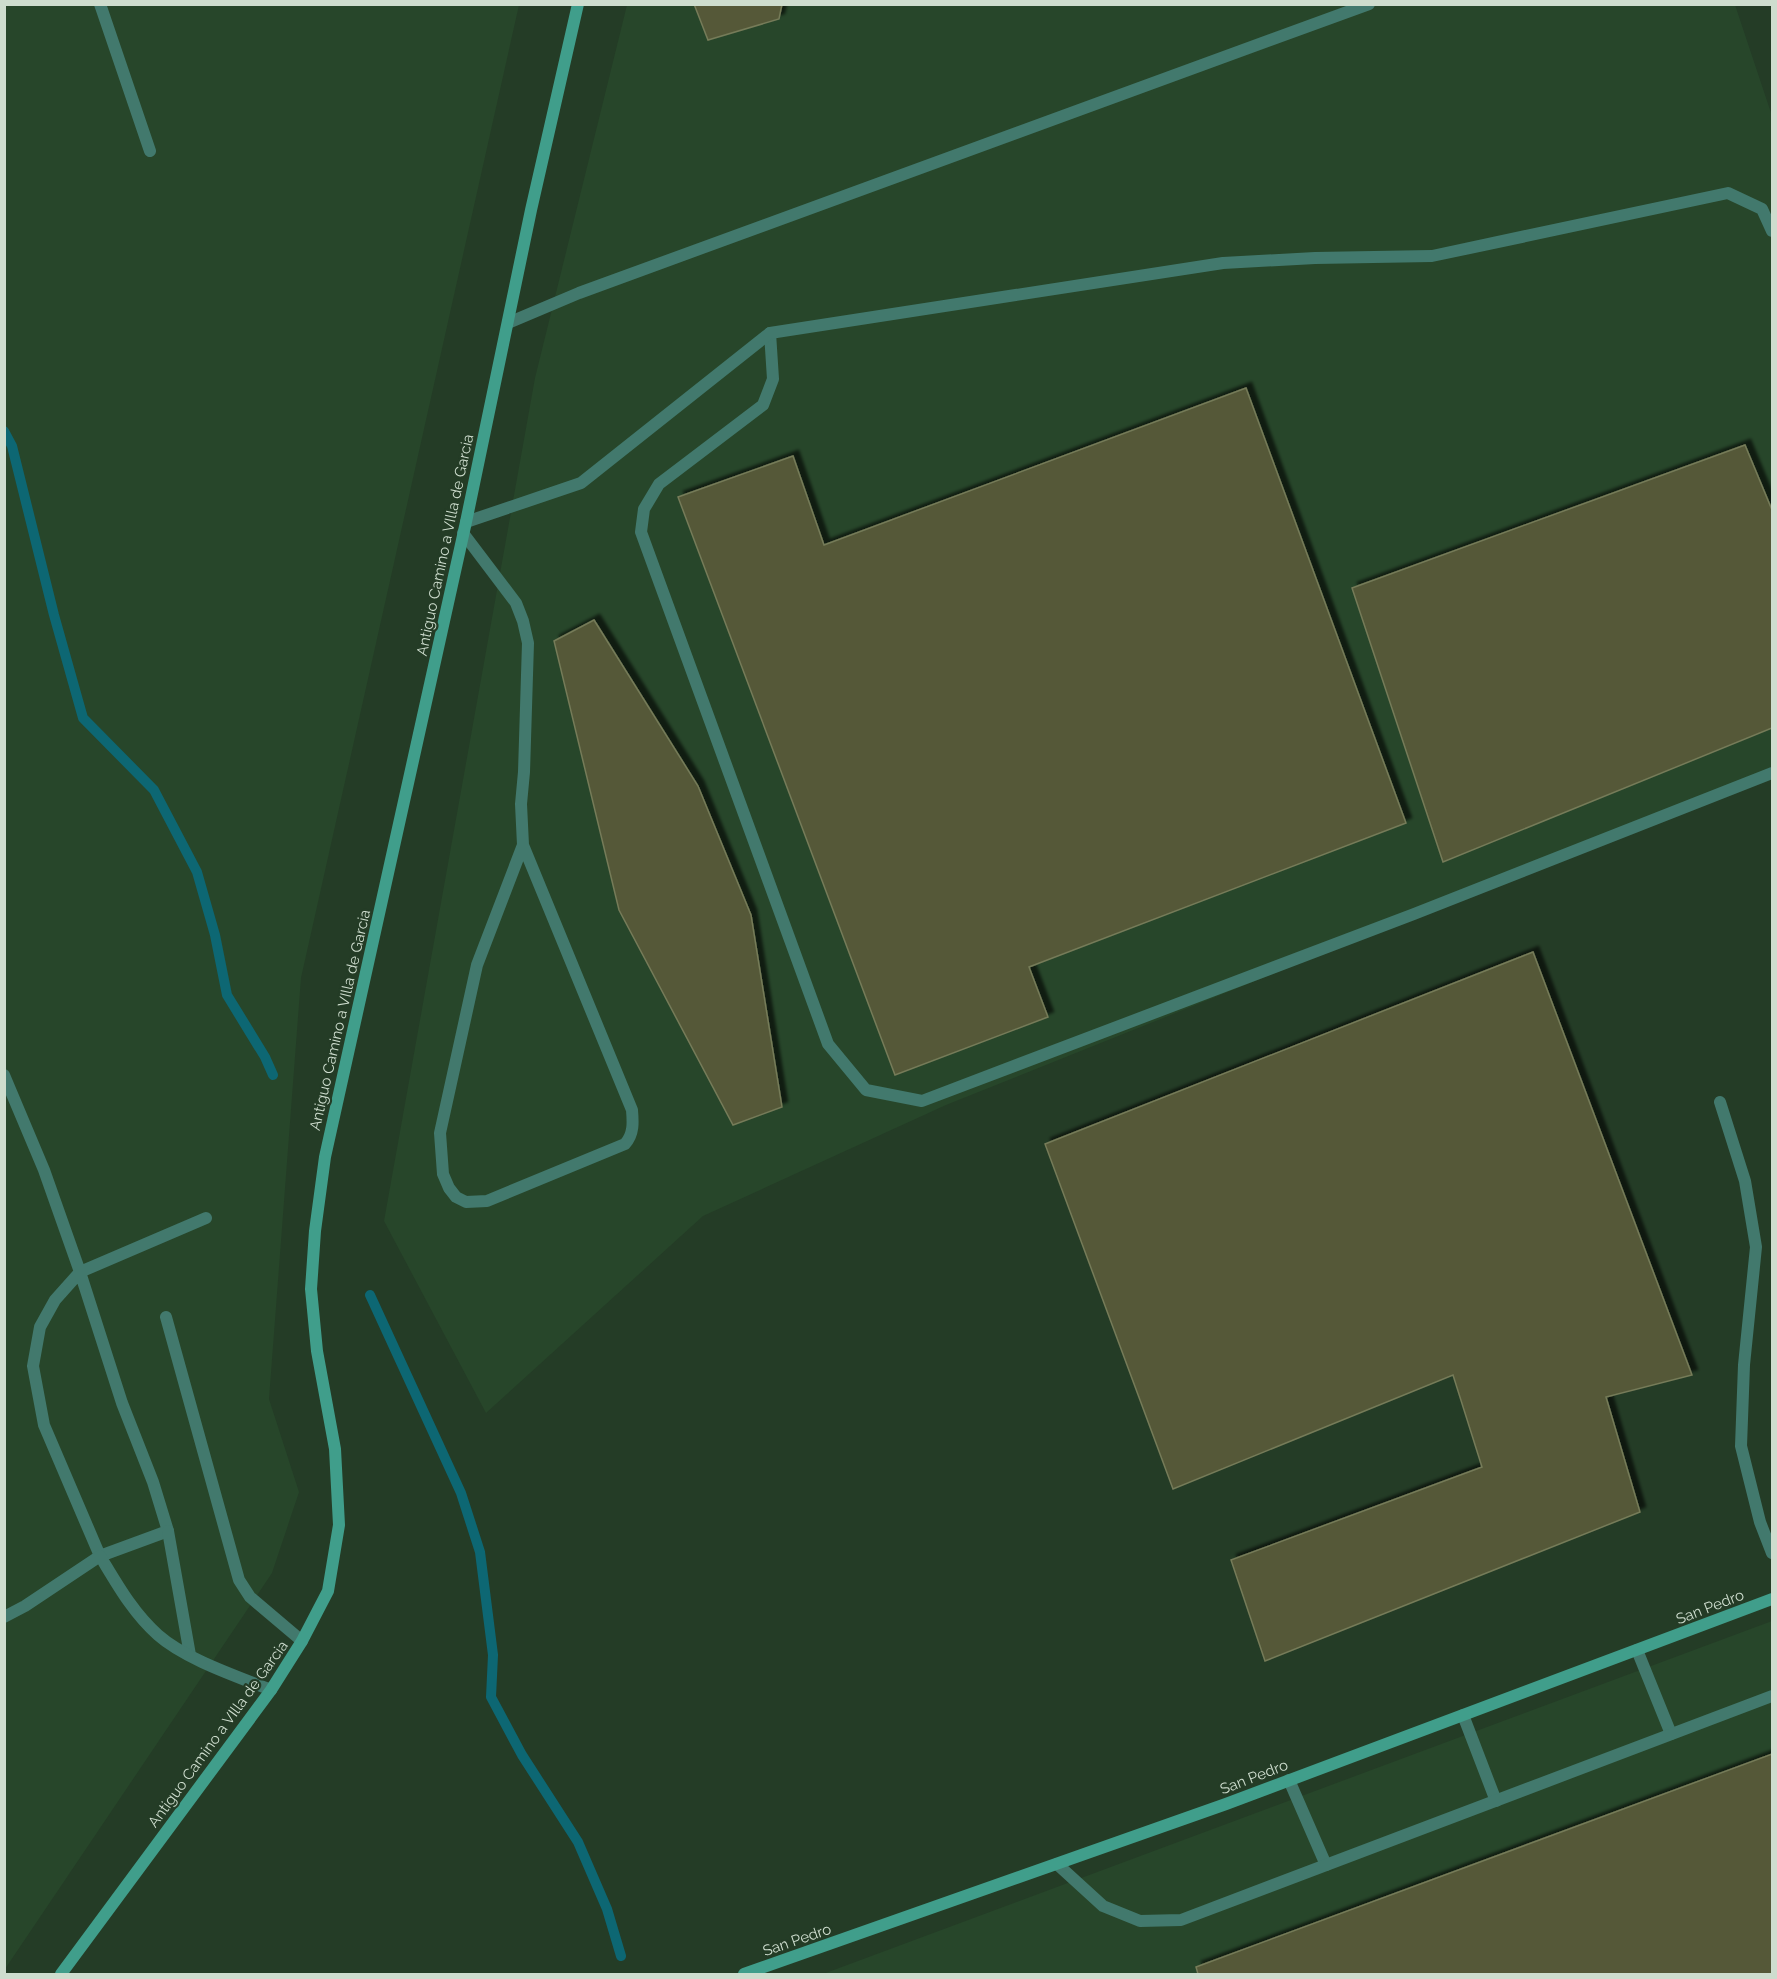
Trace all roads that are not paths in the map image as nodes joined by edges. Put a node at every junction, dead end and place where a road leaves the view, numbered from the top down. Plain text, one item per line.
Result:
1 (100, 4) edge
2 (578, 4) edge
3 (1369, 4) edge
4 (150, 151) dead end
5 (1773, 231) edge
6 (508, 323) junction
7 (770, 333) junction
8 (465, 527) junction
9 (1773, 772) edge
10 (523, 845) junction
11 (4, 1075) edge
12 (1720, 1102) dead end
13 (206, 1218) dead end
14 (80, 1272) junction
15 (166, 1317) dead end
16 (1768, 1527) edge
17 (168, 1531) junction
18 (1773, 1553) edge
19 (100, 1556) junction
20 (1773, 1599) edge
21 (4, 1617) edge
22 (302, 1641) junction
23 (1637, 1650) junction
24 (190, 1655) junction
25 (271, 1690) junction
26 (1773, 1696) edge
27 (1463, 1715) junction
28 (1671, 1734) junction
29 (1289, 1780) junction
30 (1496, 1801) junction
31 (1057, 1864) junction
32 (1326, 1865) junction
33 (61, 1974) edge
34 (744, 1974) edge

1 - 4 lane
2 - 6 street, Antiguo Camino a VIlla de Garcia
3 - 6 lane
5 - 7 lane
6 - 8 street, Antiguo Camino a VIlla de Garcia
7 - 8 lane
7 - 9 lane
8 - 10 lane
8 - 22 street, Antiguo Camino a VIlla de Garcia
10 - 10 lane
11 - 14 lane
12 - 16 lane
13 - 14 lane
14 - 17 lane
14 - 19 lane
15 - 22 lane
16 - 18 lane
17 - 19 lane
17 - 24 lane
19 - 21 lane
19 - 24 lane
20 - 23 street, San Pedro
22 - 25 street, Antiguo Camino a VIlla de Garcia
23 - 27 street, San Pedro
23 - 28 lane
24 - 25 lane
25 - 33 street, Antiguo Camino a VIlla de Garcia
26 - 28 lane
27 - 29 street, San Pedro
27 - 30 lane
28 - 30 lane
29 - 31 street, San Pedro
29 - 32 lane
30 - 32 lane
31 - 32 lane
31 - 34 street, San Pedro

